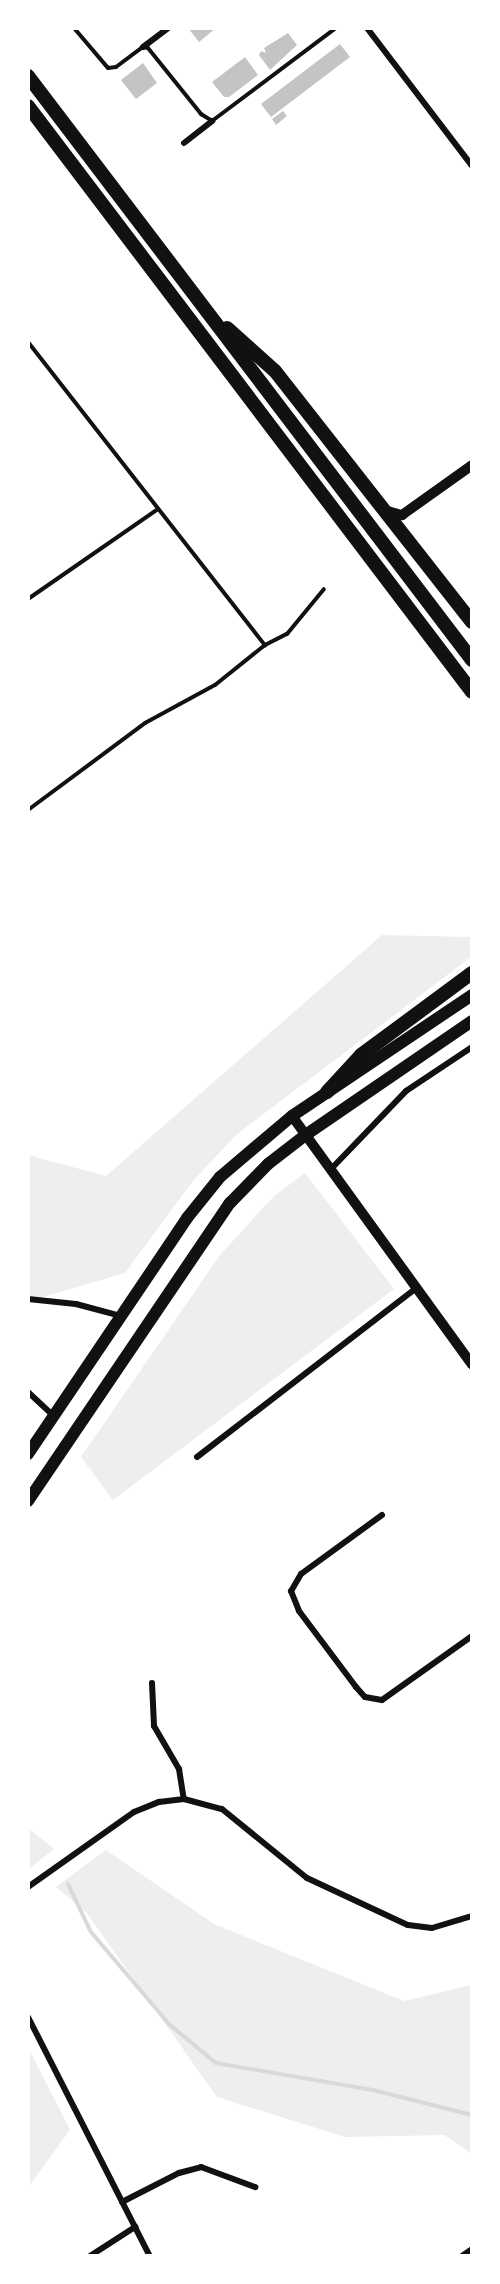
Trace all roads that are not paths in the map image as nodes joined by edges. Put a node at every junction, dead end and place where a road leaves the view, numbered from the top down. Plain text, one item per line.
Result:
1 (74, 28) edge
2 (168, 28) edge
3 (336, 28) edge
4 (367, 28) edge
5 (143, 47) junction
6 (28, 76) edge
7 (28, 106) edge
8 (212, 121) junction
9 (184, 144) dead end
10 (471, 166) edge
11 (217, 324) junction
12 (29, 342) edge
13 (471, 465) edge
14 (412, 508) junction
15 (158, 509) junction
16 (384, 510) junction
17 (404, 536) junction
18 (324, 589) dead end
19 (28, 599) edge
20 (471, 622) edge
21 (266, 645) junction
22 (471, 660) edge
23 (471, 692) edge
24 (28, 810) edge
25 (471, 973) edge
26 (471, 995) edge
27 (471, 1021) edge
28 (471, 1047) edge
29 (327, 1092) junction
30 (292, 1116) junction
31 (307, 1134) junction
32 (332, 1168) junction
33 (415, 1289) junction
34 (28, 1299) edge
35 (121, 1316) junction
36 (471, 1365) edge
37 (28, 1392) edge
38 (54, 1416) junction
39 (28, 1454) edge
40 (197, 1457) dead end
41 (28, 1501) edge
42 (382, 1515) dead end
43 (471, 1636) edge
44 (152, 1683) dead end
45 (184, 1799) junction
46 (28, 1887) edge
47 (471, 1916) edge
48 (28, 2017) edge
49 (255, 2187) dead end
50 (122, 2202) junction
51 (135, 2227) junction
52 (471, 2249) edge
53 (90, 2256) edge
54 (150, 2256) edge
55 (462, 2256) edge

1 - 5 lane
2 - 5 street
3 - 8 lane
4 - 10 street
5 - 8 lane
6 - 11 highway
7 - 23 highway
8 - 9 street
11 - 16 highway
11 - 22 highway
12 - 15 lane
13 - 14 main road
14 - 16 main road
14 - 17 main road
15 - 19 lane
15 - 21 lane
16 - 17 highway
17 - 20 highway
18 - 21 lane
21 - 24 lane
25 - 29 highway
26 - 29 main road
27 - 31 main road
28 - 32 street
29 - 30 main road
30 - 31 main road
30 - 35 main road
31 - 32 main road
31 - 41 main road
32 - 33 main road
33 - 36 main road
33 - 40 street
34 - 35 street
35 - 38 main road
37 - 38 street
38 - 39 main road
42 - 43 street
44 - 45 street
45 - 46 street
45 - 47 street
48 - 50 street
49 - 50 street
50 - 51 street
51 - 53 street
51 - 54 street
52 - 55 street

